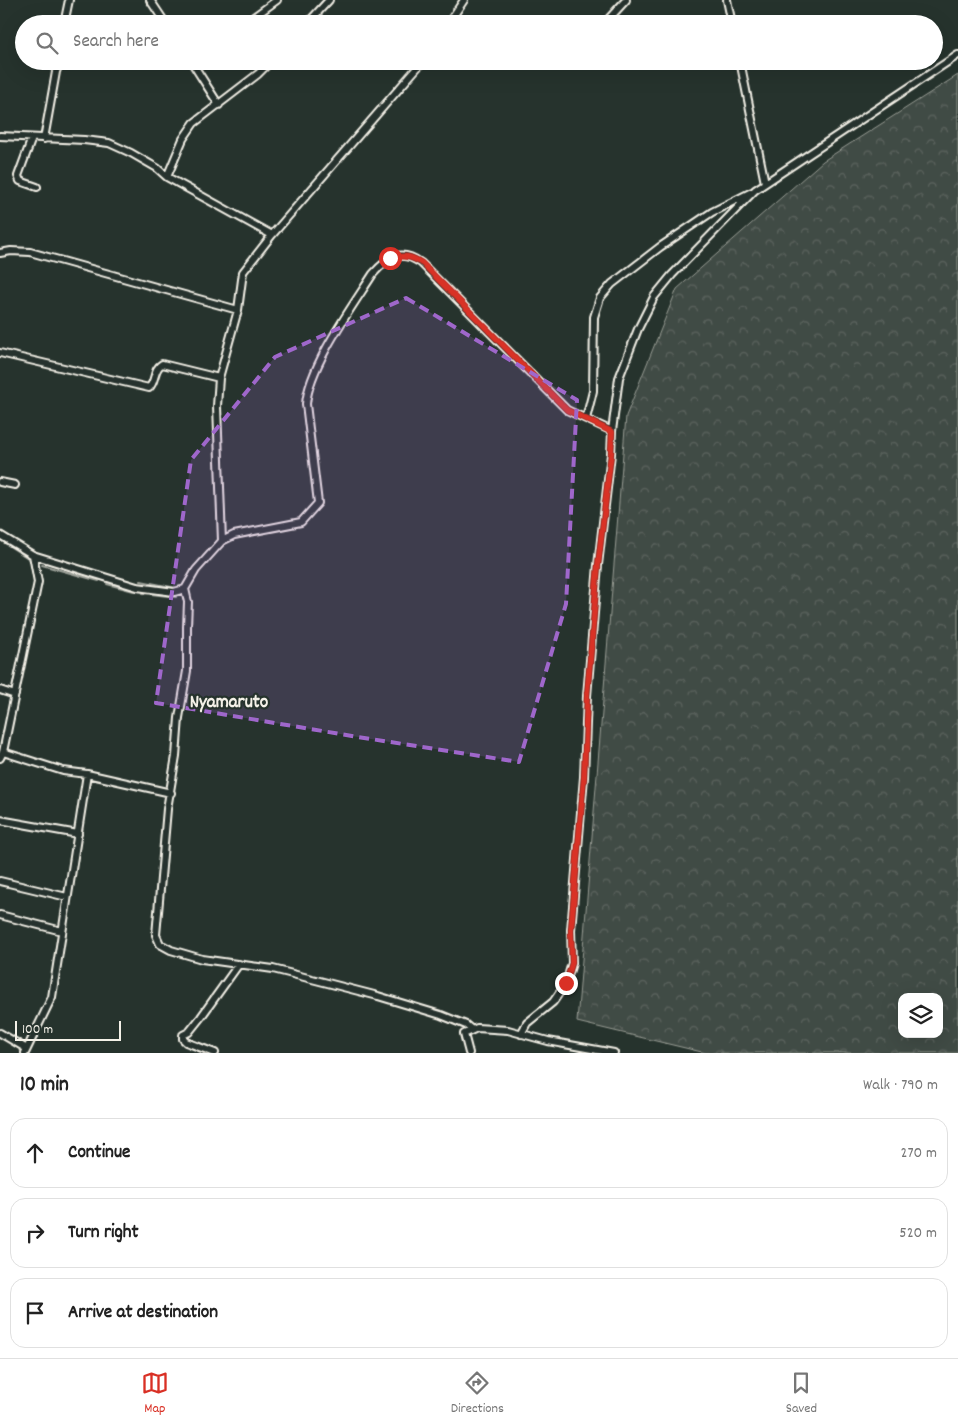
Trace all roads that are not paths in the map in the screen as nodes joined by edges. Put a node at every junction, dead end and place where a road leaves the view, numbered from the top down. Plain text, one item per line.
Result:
1 (69, 0) edge
2 (150, 0) edge
3 (277, 0) edge
4 (329, 0) edge
5 (464, 0) edge
6 (626, 0) edge
7 (727, 0) edge
8 (66, 15) edge
9 (160, 15) edge
10 (256, 15) edge
11 (315, 15) edge
12 (454, 15) edge
13 (612, 15) edge
14 (730, 15) edge
15 (958, 55) edge
16 (943, 65) edge
17 (57, 70) edge
18 (197, 70) edge
19 (262, 70) edge
20 (415, 70) edge
21 (742, 70) edge
22 (936, 70) edge
23 (219, 105) junction
24 (0, 136) edge
25 (32, 138) junction
26 (44, 139) junction
27 (167, 177) junction
28 (765, 184) junction
29 (37, 187) dead end
30 (755, 190) junction
31 (272, 235) junction
32 (0, 254) edge
33 (238, 310) junction
34 (0, 353) edge
35 (219, 378) junction
36 (586, 419) junction
37 (612, 432) junction
38 (0, 482) edge
39 (15, 486) dead end
40 (0, 535) edge
41 (222, 541) junction
42 (34, 554) junction
43 (186, 589) junction
44 (0, 690) edge
45 (15, 695) junction
46 (2, 755) edge
47 (87, 774) junction
48 (171, 792) junction
49 (0, 820) edge
50 (78, 834) junction
51 (0, 881) edge
52 (67, 897) junction
53 (0, 915) edge
54 (62, 931) junction
55 (239, 964) junction
56 (472, 1030) junction
57 (0, 1034) edge
58 (521, 1034) junction
59 (26, 1051) edge
60 (215, 1053) edge
61 (469, 1053) edge
62 (614, 1053) edge

1 - 8 street
2 - 9 street
3 - 10 street
4 - 11 street
5 - 12 street
6 - 13 street
7 - 14 street
15 - 16 street
17 - 26 street
18 - 23 street
19 - 23 street
20 - 31 street
21 - 28 street
22 - 28 street
23 - 27 street
24 - 25 street
25 - 26 street
25 - 29 street
26 - 27 street
27 - 31 street
28 - 30 street
30 - 36 street
30 - 37 street
31 - 33 street
32 - 33 street
33 - 35 street
34 - 35 street
35 - 41 street
36 - 37 street
36 - 41 street
37 - 58 street
38 - 39 street
40 - 42 street
41 - 43 street
42 - 43 street
42 - 45 street
43 - 48 street
44 - 45 street
45 - 46 street
46 - 47 street
47 - 48 street
47 - 50 street
48 - 55 street
49 - 50 street
50 - 52 street
51 - 52 street
52 - 54 street
53 - 54 street
54 - 59 street
55 - 56 street
55 - 60 street
56 - 58 street
56 - 61 street
57 - 59 street
58 - 62 street

